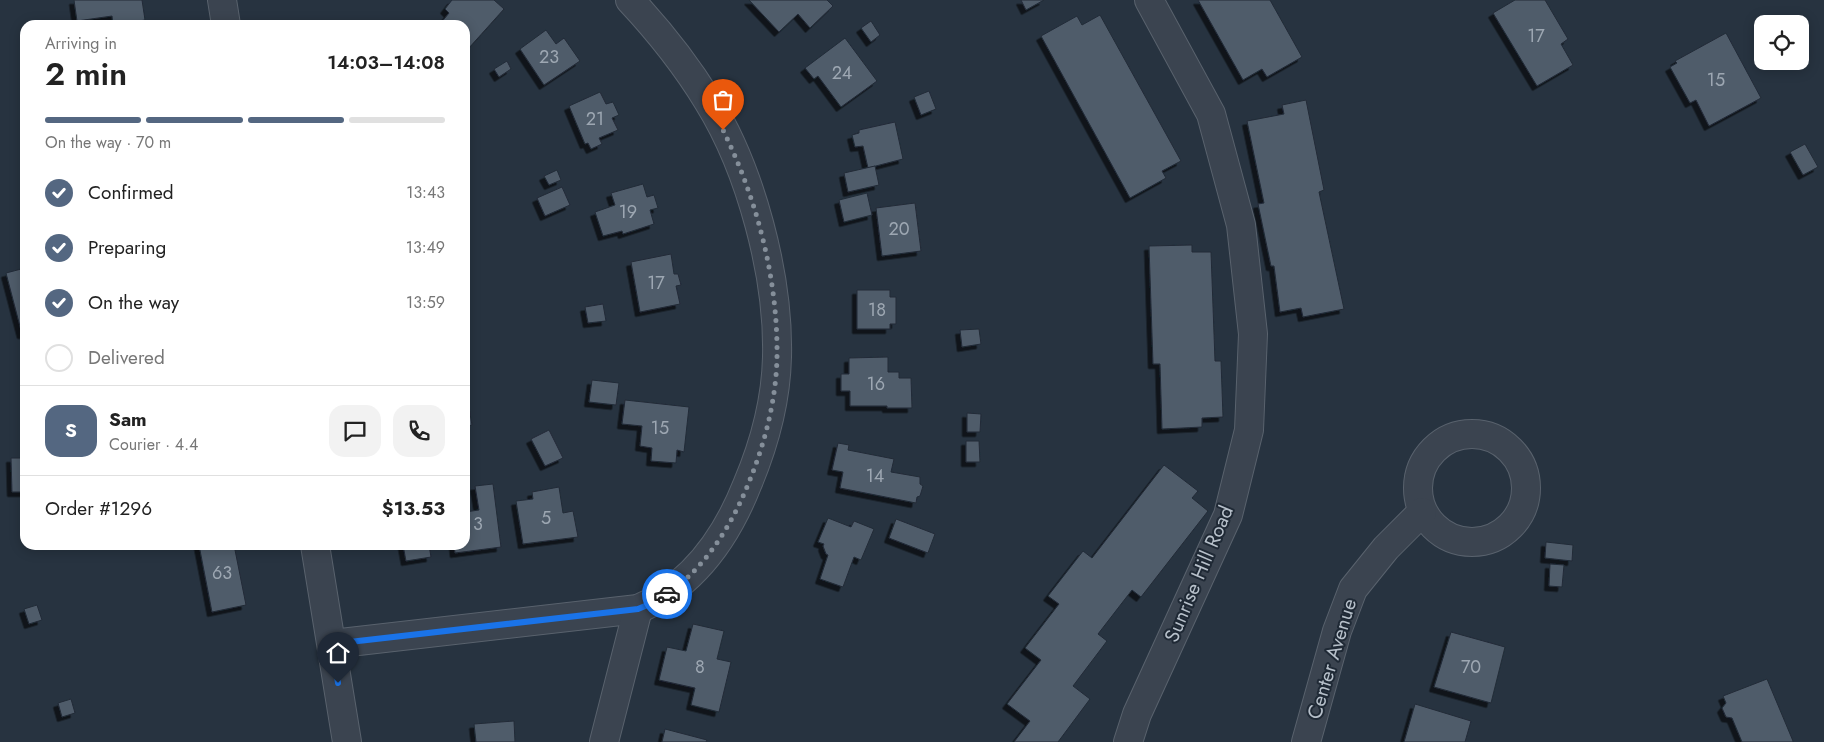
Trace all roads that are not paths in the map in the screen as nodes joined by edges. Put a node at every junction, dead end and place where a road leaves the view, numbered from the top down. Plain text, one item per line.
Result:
1 (222, 0) edge
2 (630, 0) edge
3 (1149, 0) edge
4 (225, 20) edge
5 (1422, 512) dead end
6 (316, 550) edge
7 (638, 609) junction
8 (332, 644) junction
9 (347, 742) edge
10 (604, 742) edge
11 (1128, 742) edge
12 (1306, 742) edge

1 - 4 street
2 - 7 street
3 - 11 street, Sunrise Hill Road
5 - 12 street, Center Avenue
6 - 8 street
7 - 8 street
7 - 10 street
8 - 9 street

